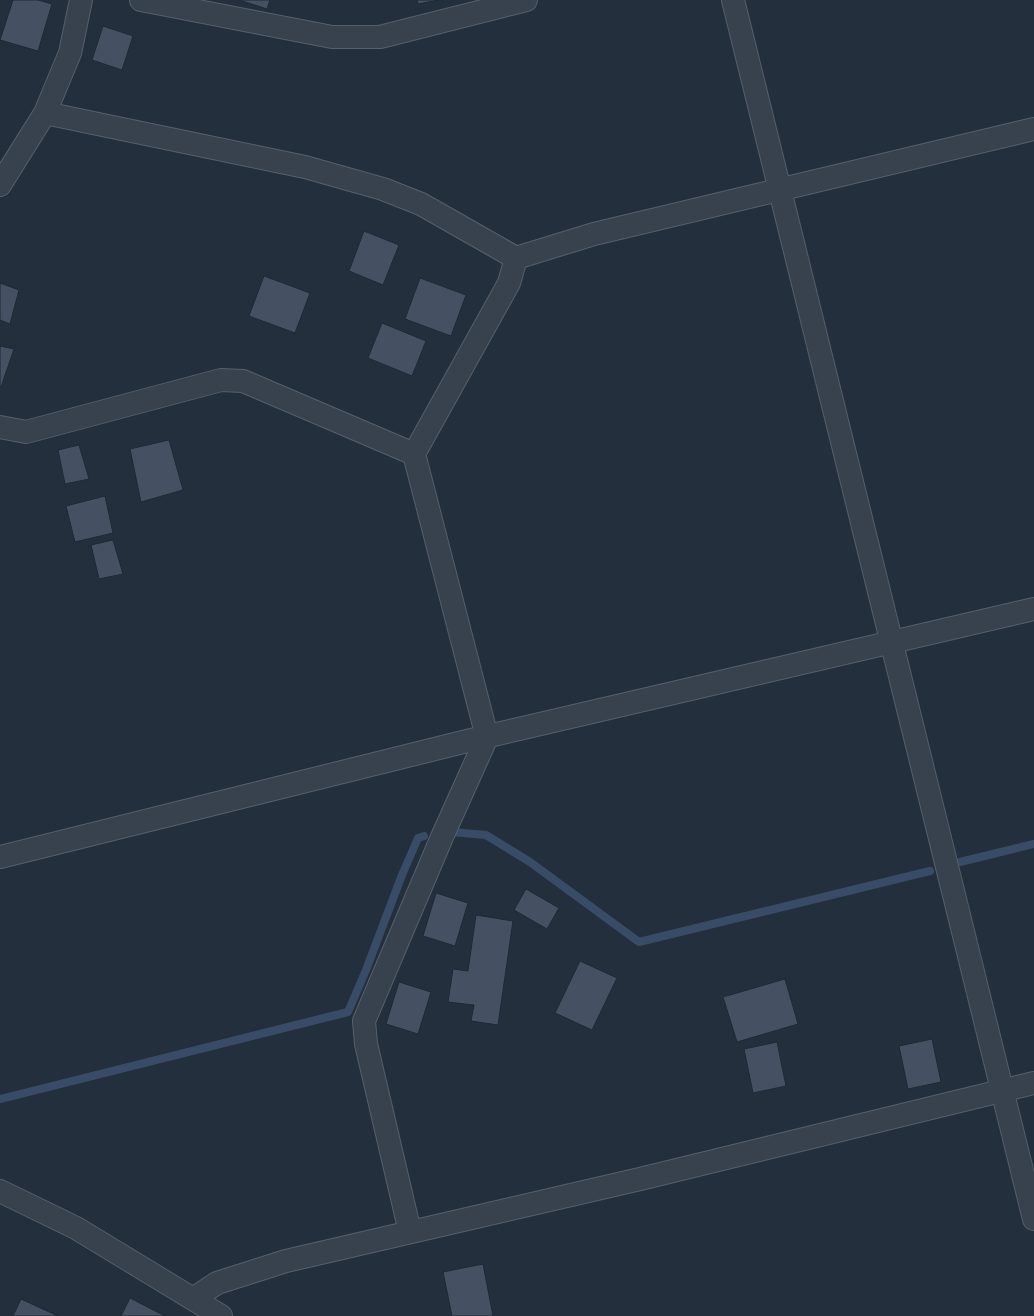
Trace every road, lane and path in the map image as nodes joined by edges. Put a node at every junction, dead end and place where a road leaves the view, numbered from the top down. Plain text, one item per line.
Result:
1 (81, 0) edge
2 (141, 0) edge
3 (526, 0) edge
4 (733, 0) edge
5 (45, 113) junction
6 (1034, 129) edge
7 (0, 185) edge
8 (779, 190) junction
9 (516, 258) junction
10 (0, 427) edge
11 (414, 454) junction
12 (1034, 609) edge
13 (891, 643) junction
14 (487, 737) junction
15 (0, 857) edge
16 (1034, 1083) edge
17 (1002, 1091) junction
18 (0, 1191) edge
19 (1034, 1219) edge
20 (410, 1232) junction
21 (193, 1299) junction
22 (221, 1316) edge

1 - 5 street
2 - 3 street
4 - 8 street
5 - 7 street
5 - 9 street
6 - 8 street
8 - 9 street
8 - 13 street
9 - 11 street
10 - 11 street
11 - 14 street
12 - 13 street
13 - 14 street
13 - 17 street
14 - 15 street
14 - 20 street
16 - 17 street
17 - 19 street
17 - 20 street
18 - 21 street
20 - 21 street
21 - 22 street

